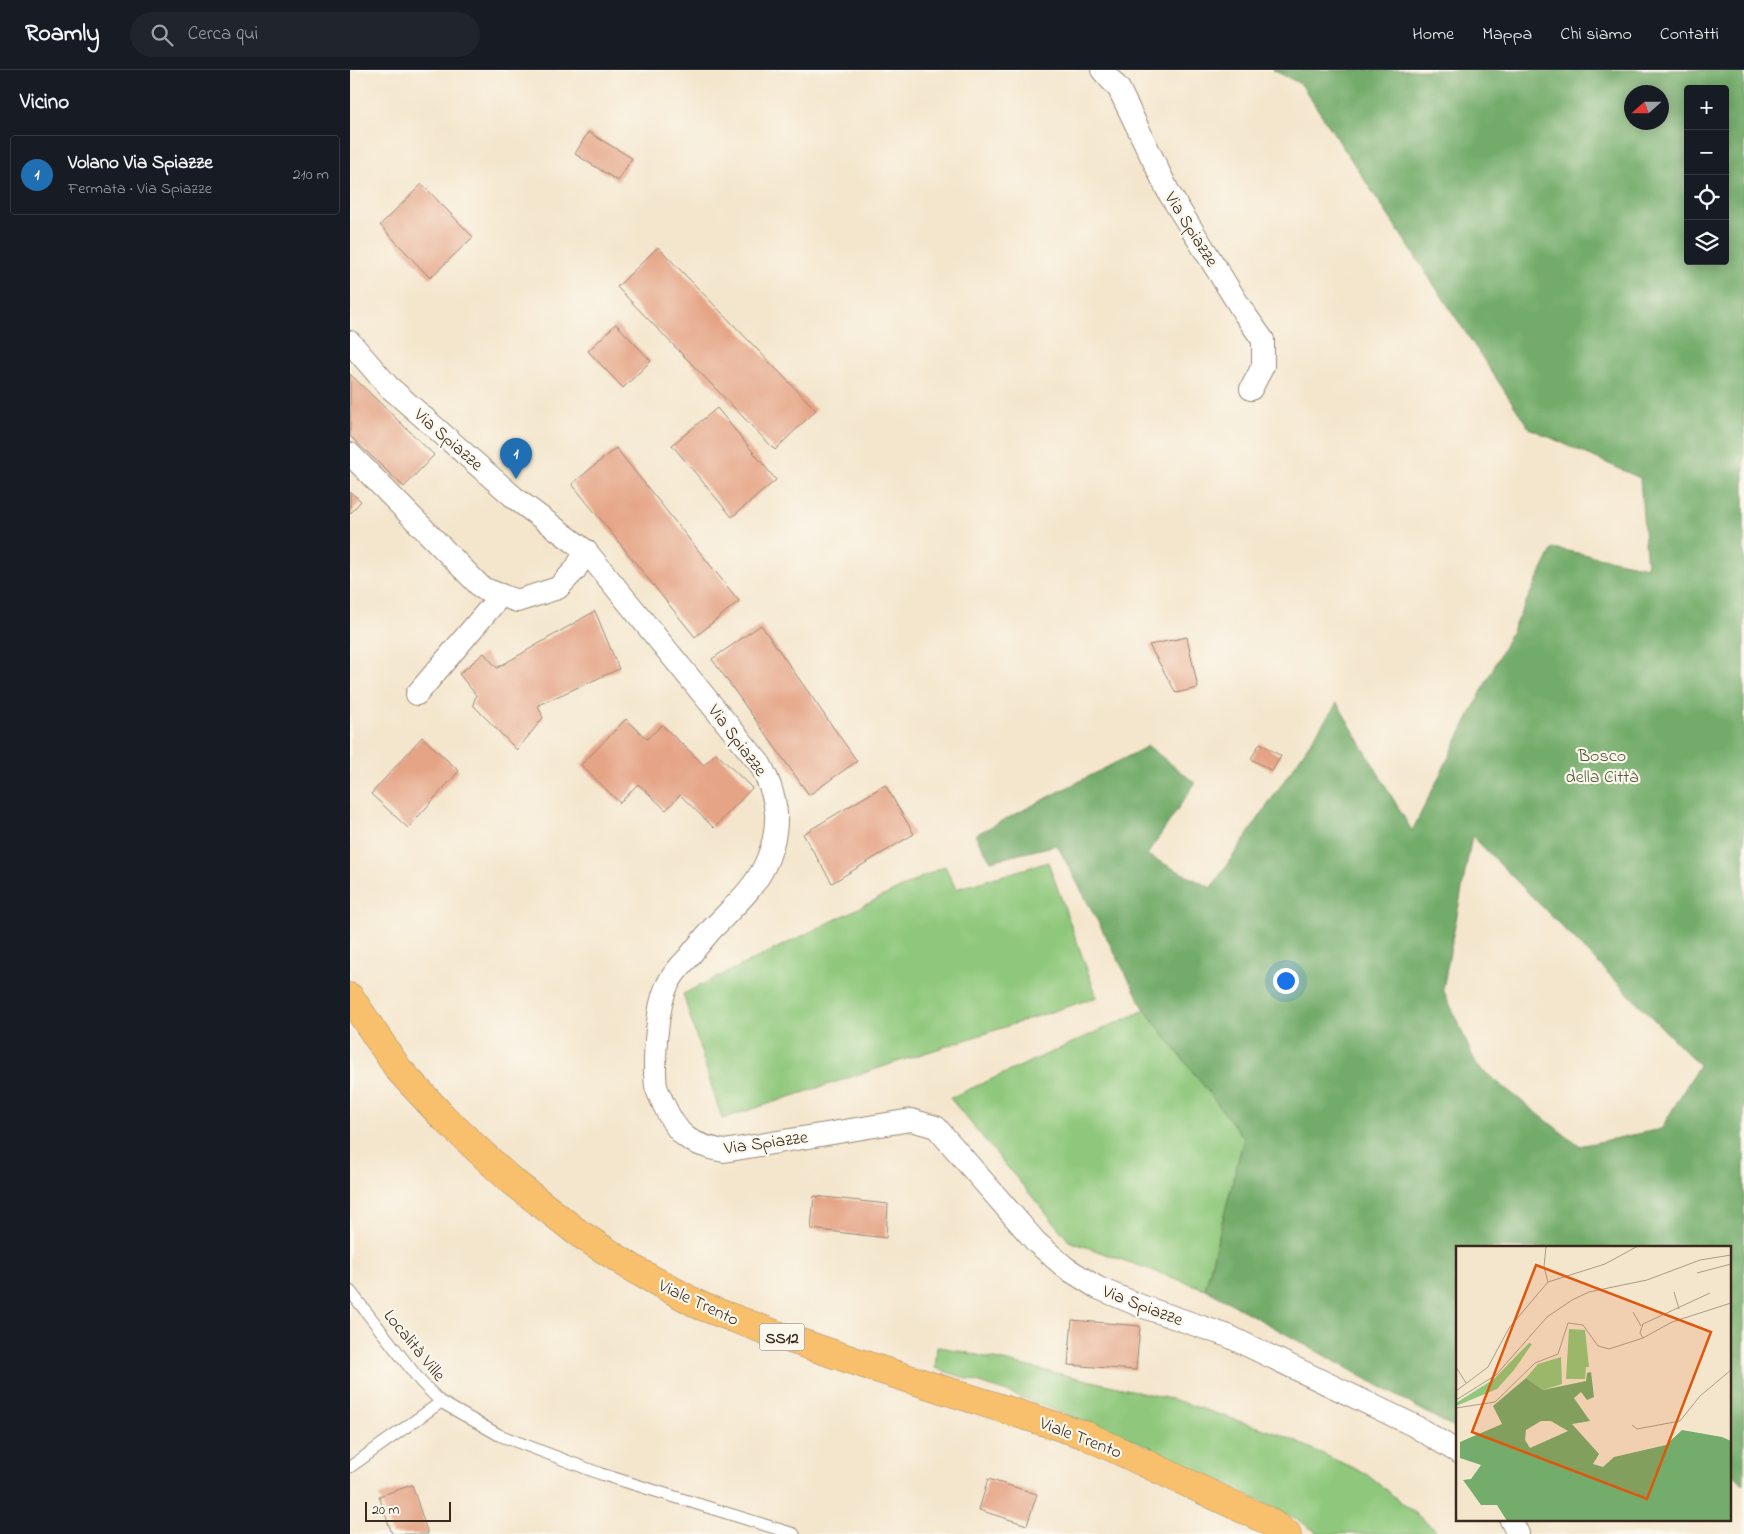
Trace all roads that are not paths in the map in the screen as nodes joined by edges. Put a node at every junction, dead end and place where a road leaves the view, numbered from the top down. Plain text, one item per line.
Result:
1 (1102, 70) edge
2 (350, 342) edge
3 (1251, 388) dead end
4 (350, 454) edge
5 (586, 551) junction
6 (501, 595) junction
7 (417, 694) dead end
8 (354, 1004) edge
9 (350, 1291) edge
10 (441, 1402) junction
11 (1456, 1451) edge
12 (350, 1467) edge
13 (1512, 1522) edge
14 (794, 1534) edge
15 (1287, 1534) edge
16 (1518, 1534) edge

1 - 3 street, Via Spiazze
2 - 5 street, Via Spiazze
4 - 6 street
5 - 6 street
5 - 11 street, Via Spiazze
6 - 7 street
8 - 15 main road, Viale Trento / SS12
9 - 10 lane, Località Ville
10 - 12 lane, Località Ville
10 - 14 lane
13 - 16 street

